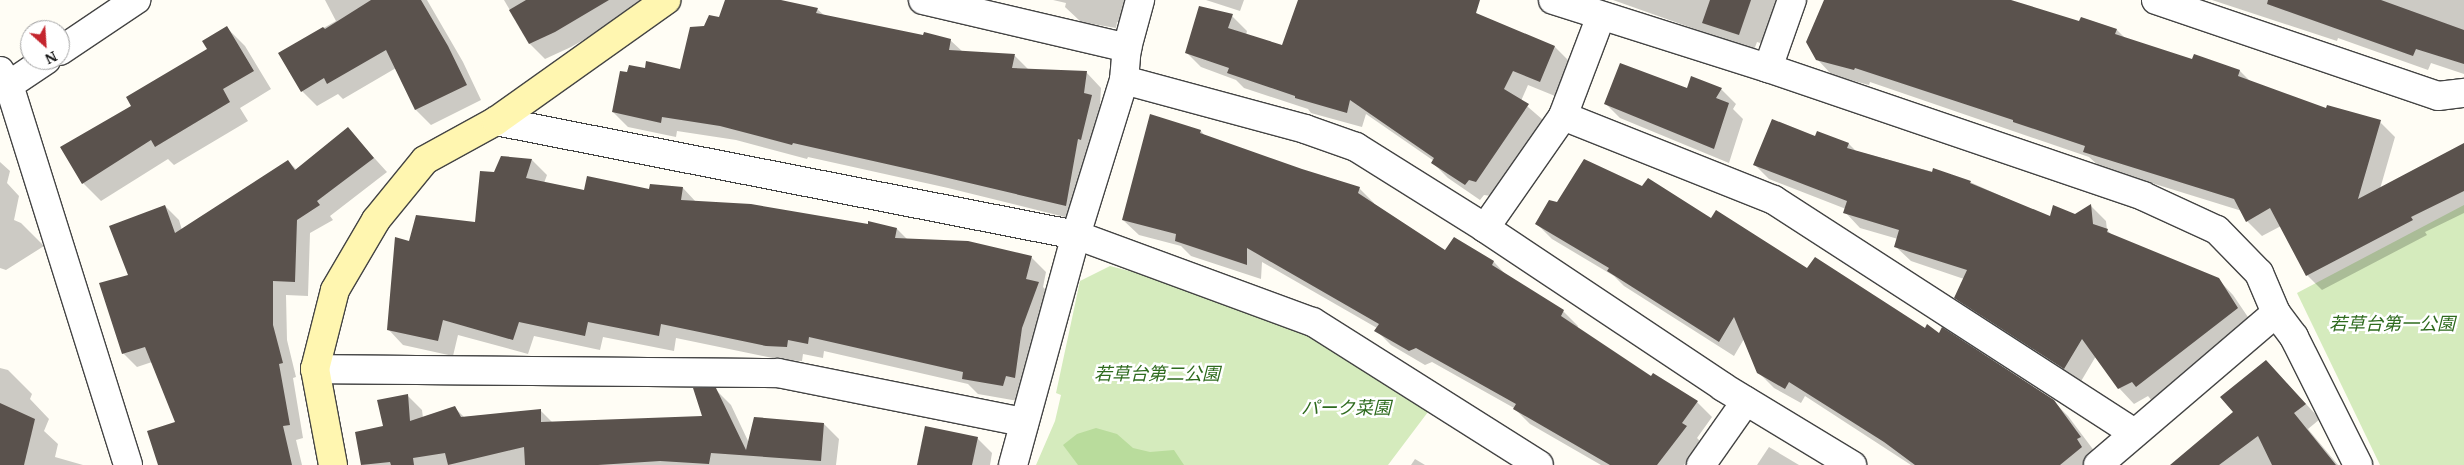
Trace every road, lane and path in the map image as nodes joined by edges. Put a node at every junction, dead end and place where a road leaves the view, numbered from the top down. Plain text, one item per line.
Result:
1 (136, 0) edge
2 (666, 0) edge
3 (923, 0) edge
4 (1140, 0) edge
5 (1553, 0) edge
6 (1792, 0) edge
7 (2156, 0) edge
8 (1600, 16) junction
9 (70, 43) edge
10 (1127, 48) junction
11 (1768, 68) junction
12 (23, 70) edge
13 (4, 78) edge
14 (1124, 80) junction
15 (2464, 92) edge
16 (1563, 116) junction
17 (496, 121) junction
18 (1485, 228) junction
19 (1076, 236) junction
20 (2276, 313) junction
21 (315, 369) junction
22 (1746, 401) junction
23 (1024, 422) junction
24 (2134, 432) junction
25 (128, 465) edge
26 (333, 465) edge
27 (1013, 465) edge
28 (1539, 465) edge
29 (1701, 465) edge
30 (1852, 465) edge
31 (2098, 465) edge
32 (2358, 465) edge

1 - 9 street
2 - 17 street
3 - 10 street
4 - 10 street
5 - 8 street
6 - 11 street
7 - 15 street
8 - 11 street
8 - 16 street
10 - 14 street
11 - 20 street
12 - 13 street
13 - 25 street
14 - 18 street
14 - 19 street
16 - 18 street
16 - 24 street
17 - 19 street
17 - 21 street
18 - 22 street
19 - 23 street
19 - 28 street
20 - 24 street
20 - 32 street
21 - 23 street
21 - 26 street
22 - 29 street
22 - 30 street
23 - 27 street
24 - 31 street

